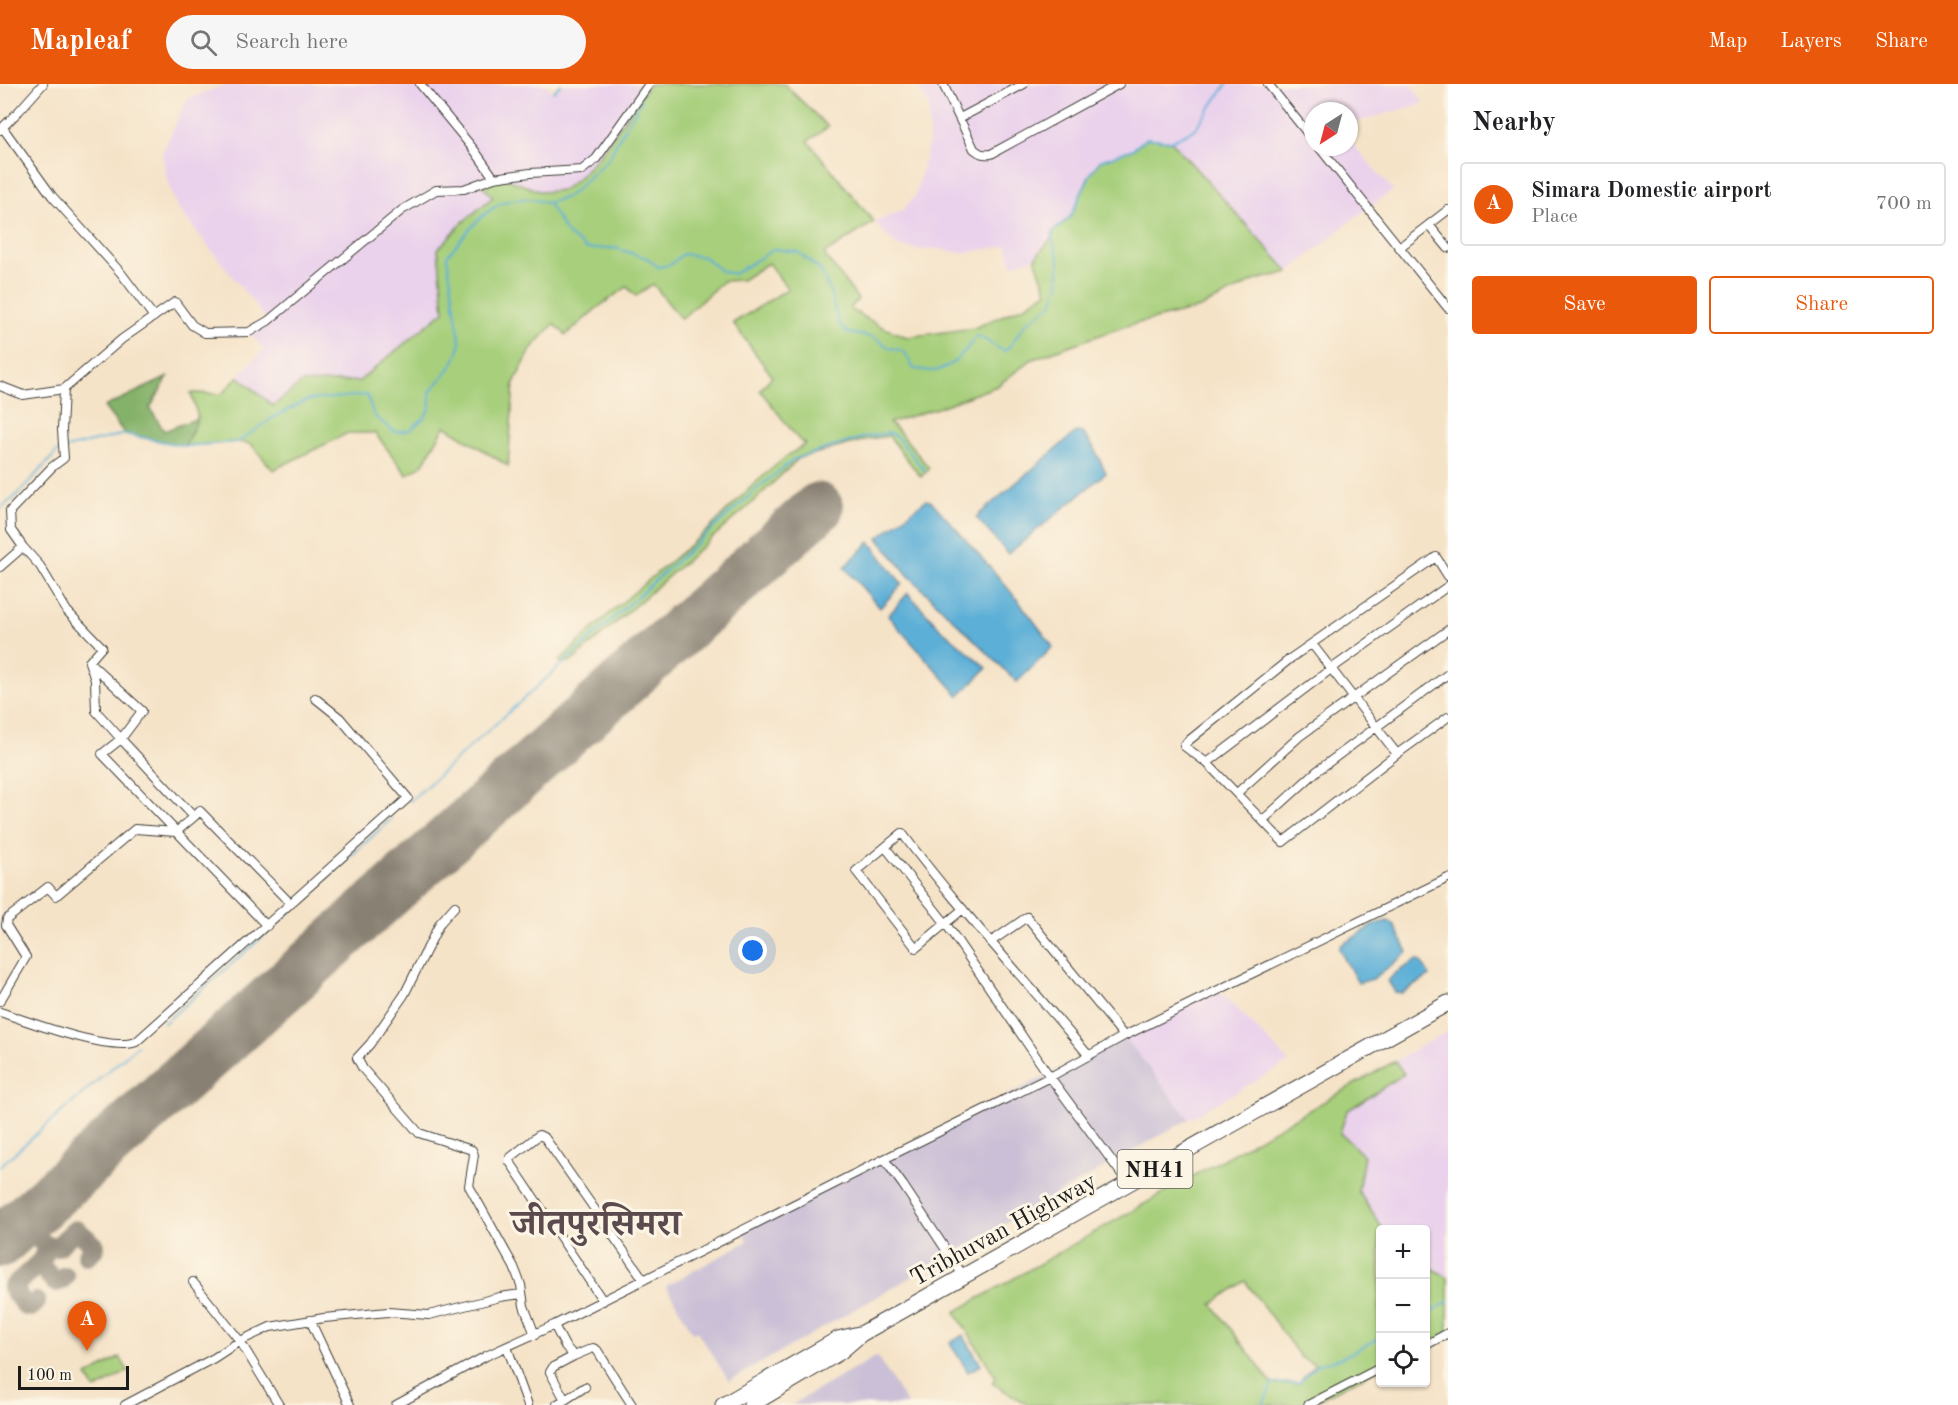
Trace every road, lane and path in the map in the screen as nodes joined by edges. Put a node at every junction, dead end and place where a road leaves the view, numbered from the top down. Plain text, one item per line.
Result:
1 (43, 84) edge
2 (420, 84) edge
3 (649, 84) edge
4 (943, 84) edge
5 (1024, 84) edge
6 (1119, 84) edge
7 (1268, 84) edge
8 (960, 118) junction
9 (2, 129) edge
10 (1304, 129) edge
11 (1326, 156) edge
12 (494, 178) junction
13 (1448, 210) edge
14 (1429, 225) junction
15 (1400, 247) junction
16 (1448, 248) edge
17 (1448, 308) edge
18 (154, 317) junction
19 (0, 386) edge
20 (64, 389) junction
21 (23, 547) junction
22 (0, 567) edge
23 (1448, 576) edge
24 (1448, 586) edge
25 (1448, 630) edge
26 (1312, 644) junction
27 (90, 662) junction
28 (1331, 669) junction
29 (1448, 674) edge
30 (315, 698) dead end
31 (1353, 698) junction
32 (1448, 717) edge
33 (1375, 726) junction
34 (122, 739) junction
35 (1397, 754) junction
36 (1208, 763) junction
37 (1237, 793) junction
38 (194, 817) junction
39 (1263, 820) junction
40 (176, 832) junction
41 (886, 848) junction
42 (1448, 878) edge
43 (291, 904) junction
44 (455, 906) dead end
45 (963, 909) junction
46 (946, 924) junction
47 (267, 926) junction
48 (992, 941) junction
49 (0, 1000) edge
50 (1446, 1009) edge
51 (0, 1012) edge
52 (1124, 1036) junction
53 (1089, 1056) junction
54 (1050, 1077) junction
55 (884, 1159) junction
56 (1129, 1184) junction
57 (964, 1277) junction
58 (644, 1280) junction
59 (193, 1282) dead end
60 (521, 1294) junction
61 (603, 1301) junction
62 (310, 1320) junction
63 (554, 1325) junction
64 (1448, 1333) edge
65 (861, 1334) junction
66 (535, 1335) junction
67 (240, 1341) junction
68 (1430, 1342) edge
69 (507, 1347) junction
70 (574, 1356) junction
71 (1376, 1370) edge
72 (585, 1387) dead end
73 (146, 1395) junction
74 (561, 1402) edge
75 (125, 1405) edge
76 (152, 1405) edge
77 (279, 1405) edge
78 (350, 1405) edge
79 (396, 1405) edge
80 (528, 1405) edge
81 (633, 1405) edge
82 (723, 1405) edge
83 (751, 1405) edge
84 (1308, 1405) edge

1 - 9 street
2 - 12 street
3 - 12 street
4 - 8 street
5 - 8 street
6 - 8 street
7 - 10 street
9 - 18 street
11 - 15 street
12 - 18 street
13 - 14 street
14 - 15 street
14 - 16 street
15 - 17 street
18 - 20 street
19 - 20 street
20 - 21 street
21 - 22 street
21 - 27 street
23 - 26 street
24 - 28 street
25 - 31 street
26 - 28 street
26 - 36 street
27 - 34 street
27 - 34 street
28 - 31 street
28 - 36 street
29 - 33 street
30 - 43 street
31 - 33 street
31 - 37 street
32 - 35 street
33 - 35 street
33 - 39 street
34 - 38 street
34 - 40 street
35 - 39 street
36 - 37 street
37 - 39 street
38 - 40 street
38 - 43 street
40 - 47 street
40 - 49 street
41 - 45 street
41 - 46 street
41 - 46 street
42 - 52 street
43 - 47 street
44 - 60 street
45 - 46 street
45 - 48 street
46 - 54 street
47 - 51 street
48 - 52 street
48 - 53 street
50 - 56 highway, Tribhuvan Highway / NH41
52 - 53 street
53 - 54 street
54 - 55 street
54 - 56 street
55 - 57 street
55 - 58 street
56 - 57 highway, Tribhuvan Highway / NH41
57 - 65 highway, Tribhuvan Highway / NH41
58 - 61 street
58 - 61 street
59 - 67 street
60 - 62 street
60 - 66 street
61 - 63 street
62 - 67 street
62 - 78 street
63 - 66 street
63 - 70 street
64 - 68 street
65 - 82 highway, NH41
65 - 83 highway, NH41
66 - 69 street
67 - 73 street
67 - 77 street
69 - 79 street
69 - 80 street
70 - 74 street
70 - 81 street
71 - 84 street
72 - 74 street
73 - 75 street
73 - 76 street

